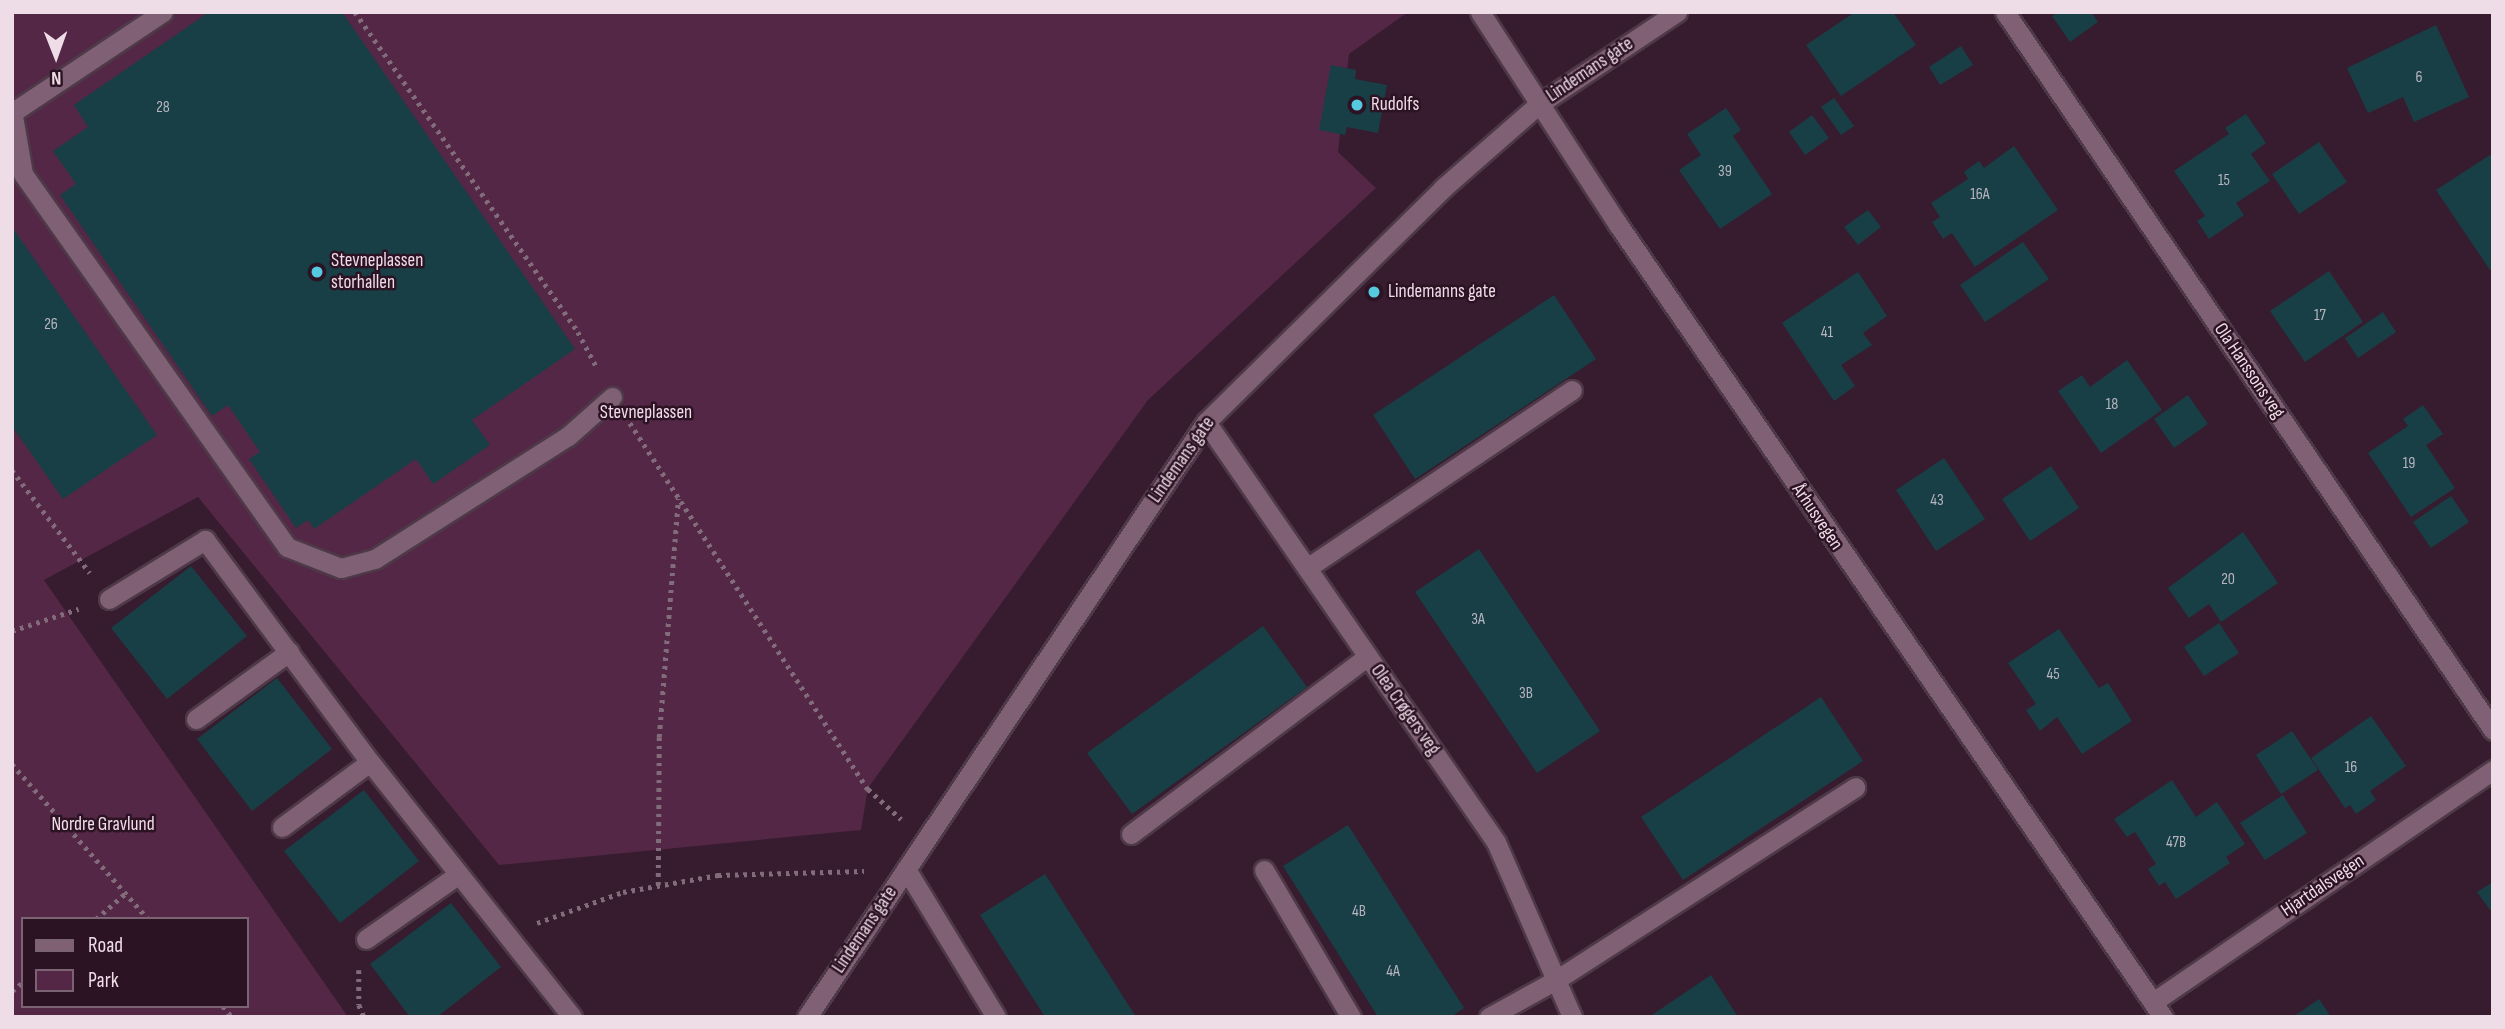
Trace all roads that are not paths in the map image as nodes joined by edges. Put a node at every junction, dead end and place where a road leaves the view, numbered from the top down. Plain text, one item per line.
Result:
1 (163, 12) edge
2 (1480, 12) edge
3 (1677, 12) edge
4 (2006, 12) edge
5 (1539, 104) junction
6 (13, 112) edge
7 (1572, 390) dead end
8 (612, 397) road end
9 (1206, 422) junction
10 (1307, 568) junction
11 (109, 599) road end
12 (289, 652) junction
13 (1368, 656) junction
14 (196, 719) dead end
15 (2493, 730) edge
16 (370, 762) junction
17 (2493, 770) edge
18 (1855, 787) dead end
19 (282, 827) dead end
20 (1131, 834) dead end
21 (906, 869) junction
22 (1264, 870) dead end
23 (459, 874) junction
24 (366, 939) road end
25 (1556, 980) junction
26 (2158, 1009) edge
27 (572, 1017) edge
28 (807, 1017) edge
29 (996, 1017) edge
30 (1351, 1017) edge
31 (1489, 1017) edge
32 (1572, 1017) edge

1 - 6 street
2 - 5 street, Århusvegen
3 - 5 street, Lindemans gate
4 - 15 street, Ola Hanssons veg
5 - 9 street, Lindemans gate
5 - 26 street, Århusvegen
6 - 8 street
7 - 10 street
9 - 10 street, Olea Crøgers veg
9 - 21 street, Lindemans gate
10 - 13 street, Olea Crøgers veg
11 - 12 street
12 - 14 street
12 - 16 street
13 - 20 street
13 - 25 street, Olea Crøgers veg
16 - 19 street
16 - 23 street
17 - 26 street, Hjartdalsvegen
18 - 25 street
21 - 28 street, Lindemans gate
21 - 29 street
22 - 30 street
23 - 24 street
23 - 27 street
25 - 31 street
25 - 32 street, Olea Crøgers veg

